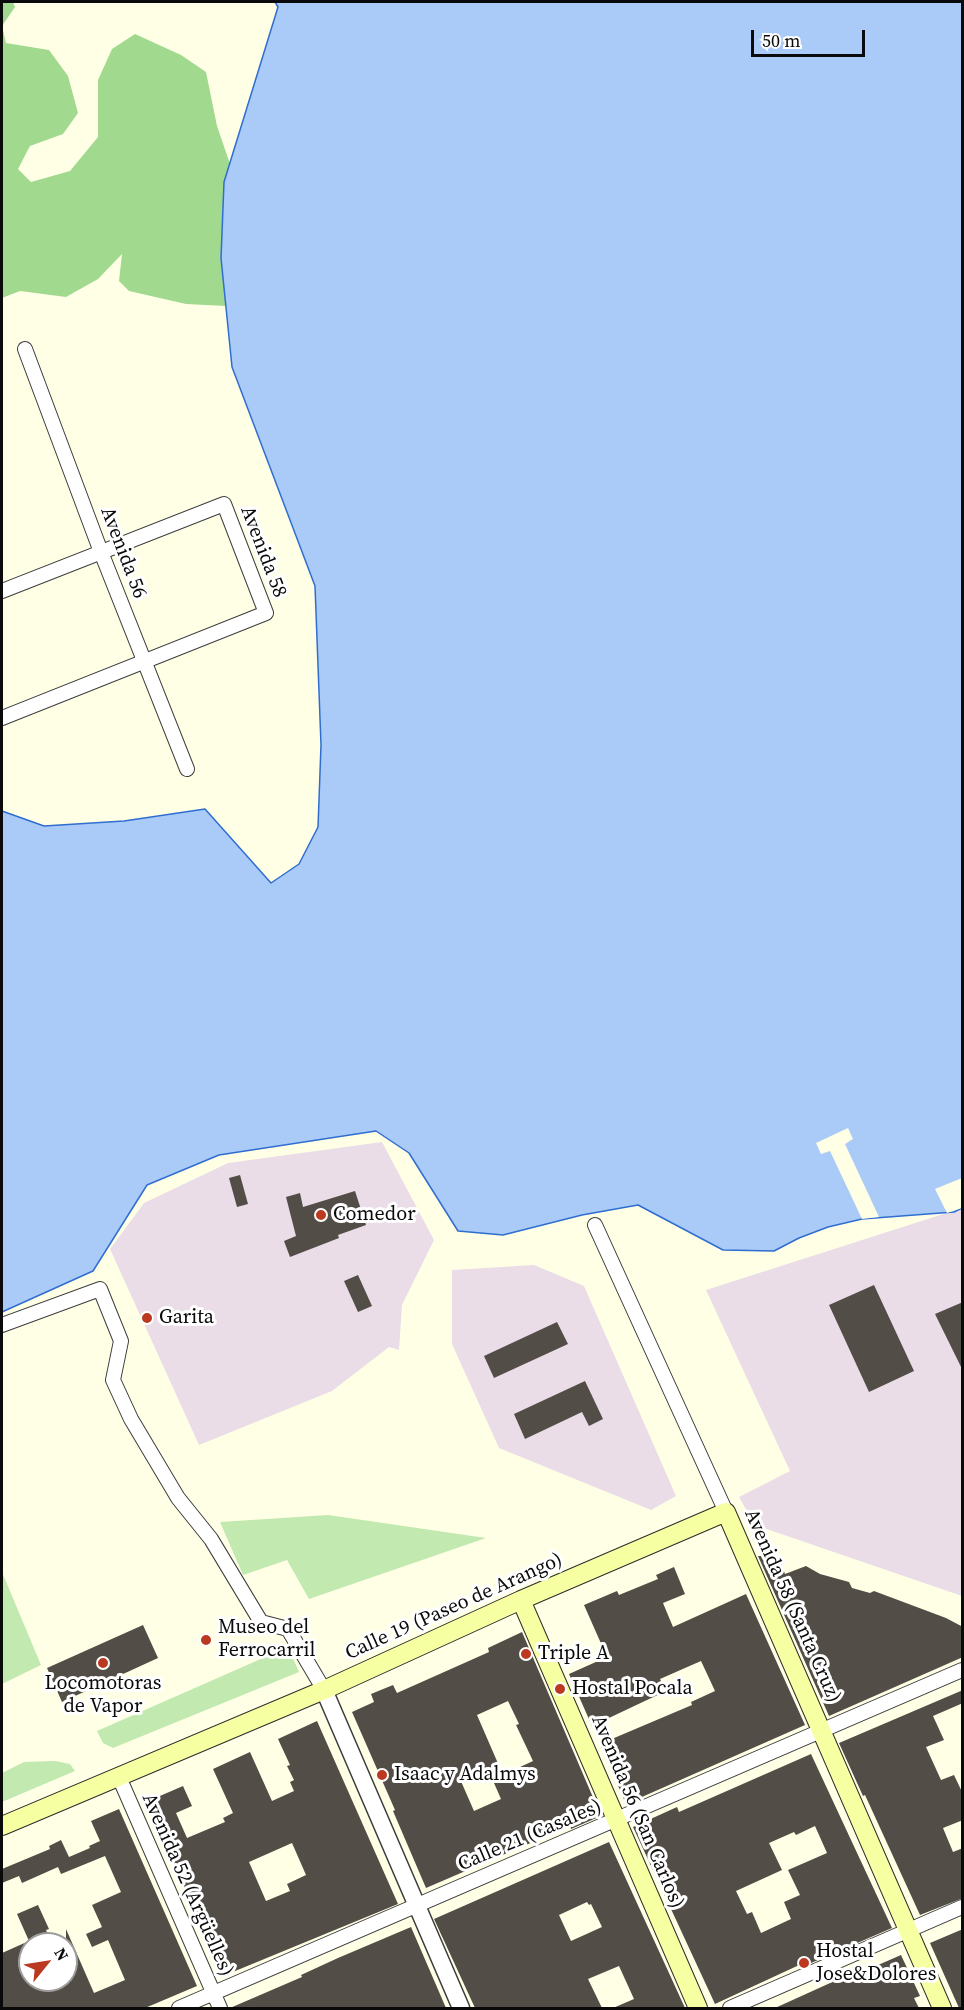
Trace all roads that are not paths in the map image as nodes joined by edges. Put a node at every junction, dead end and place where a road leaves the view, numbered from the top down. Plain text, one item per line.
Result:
1 (25, 349) dead end
2 (101, 552) junction
3 (2, 591) edge
4 (145, 662) junction
5 (2, 718) edge
6 (187, 769) dead end
7 (595, 1225) dead end
8 (2, 1325) edge
9 (726, 1512) junction
10 (521, 1600) junction
11 (963, 1670) edge
12 (324, 1690) junction
13 (823, 1731) junction
14 (119, 1777) junction
15 (616, 1820) junction
16 (2, 1826) edge
17 (417, 1906) junction
18 (963, 1907) edge
19 (909, 1931) junction
20 (214, 1994) junction
21 (179, 2008) edge
22 (220, 2008) edge
23 (461, 2008) edge
24 (698, 2008) edge
25 (730, 2008) edge
26 (942, 2008) edge

1 - 2 street, Avenida 56
2 - 3 street
2 - 4 street, Avenida 56
2 - 4 street, Avenida 58
4 - 5 street
4 - 6 street, Avenida 56
7 - 9 street, Avenida 58 (Santa Cruz)
8 - 12 street
9 - 10 main road, Calle 19 (Paseo de Arango)
9 - 13 main road, Avenida 58 (Santa Cruz)
10 - 12 main road, Calle 19 (Paseo de Arango)
10 - 15 main road, Avenida 56 (San Carlos)
11 - 13 street, Calle 21 (Casales)
12 - 14 main road, Calle 19 (Paseo de Arango)
12 - 17 street
13 - 15 street, Calle 21 (Casales)
13 - 19 main road, Avenida 58 (Santa Cruz)
14 - 16 main road, Calle 19 (Paseo de Arango)
14 - 20 street, Avenida 52 (Argüelles)
15 - 17 street, Calle 21 (Casales)
15 - 24 main road, Avenida 56 (San Carlos)
17 - 20 street, Calle 21 (Casales)
17 - 23 street
18 - 19 street
19 - 25 street
19 - 26 main road, Avenida 58 (Santa Cruz)
20 - 21 street, Calle 21 (Casales)
20 - 22 street, Avenida 52 (Argüelles)

